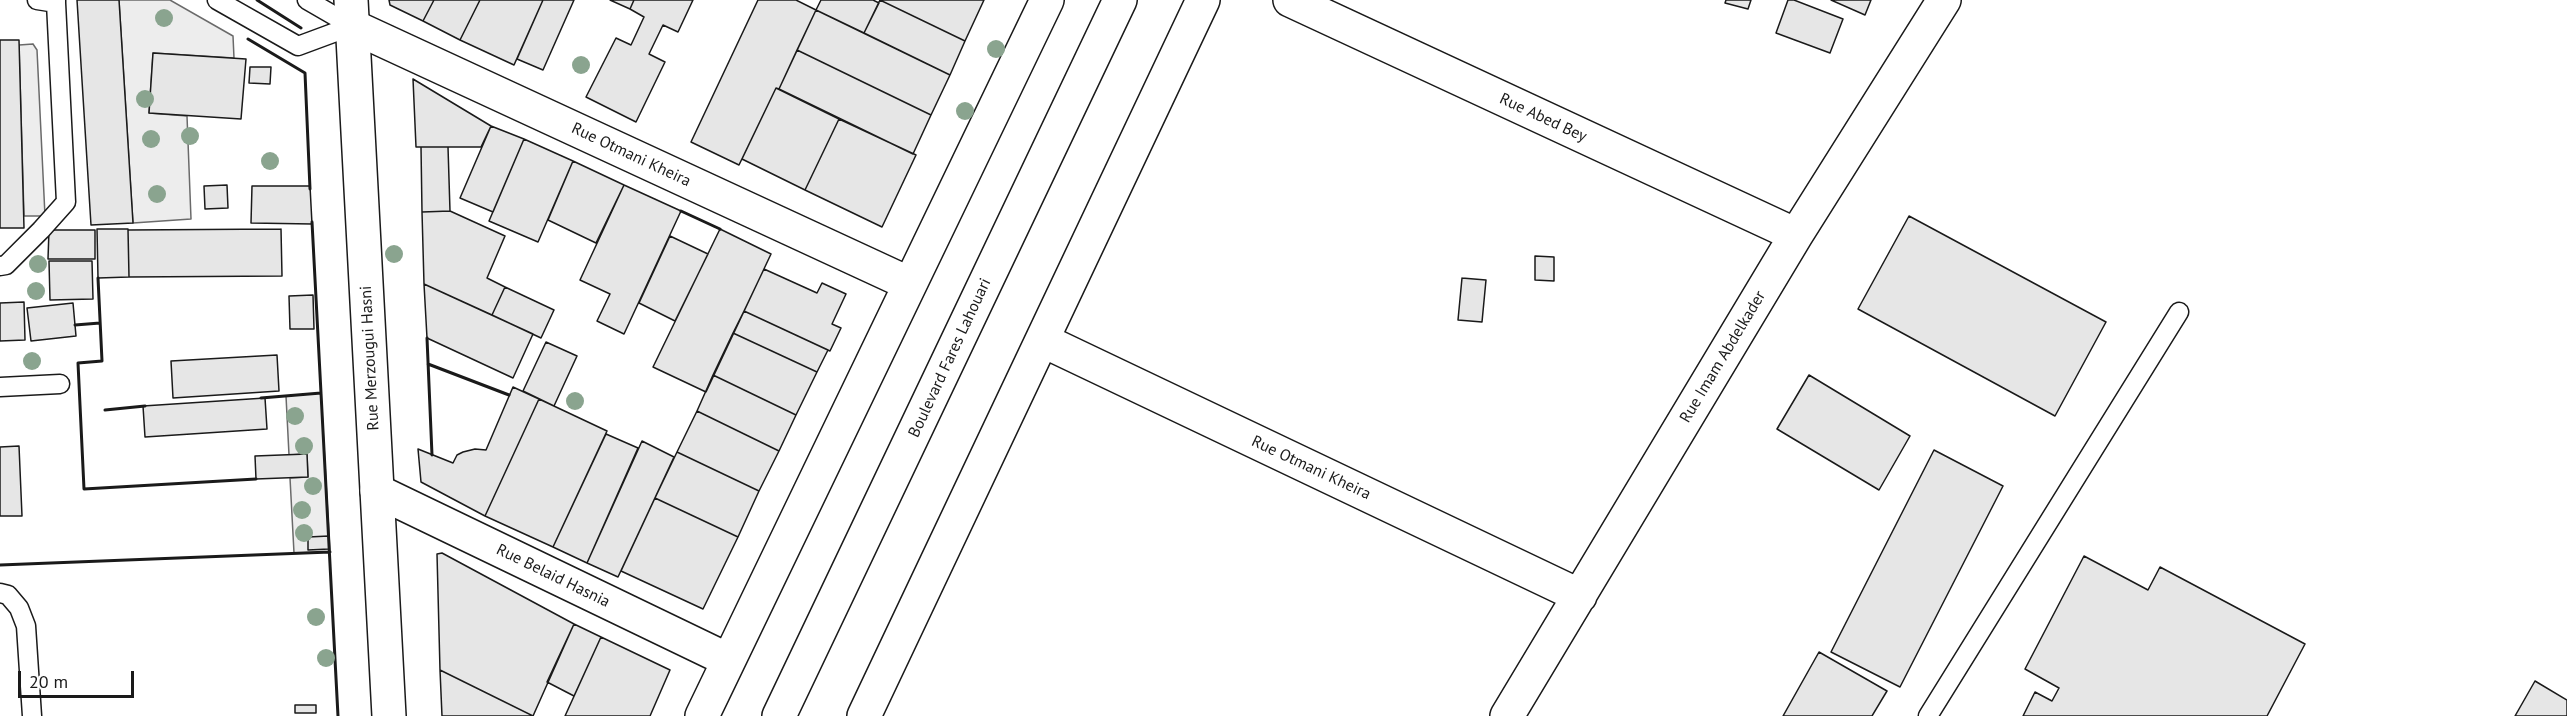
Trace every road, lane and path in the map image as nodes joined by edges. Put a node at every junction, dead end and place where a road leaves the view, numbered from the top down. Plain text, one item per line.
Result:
1 (37, 0) edge
2 (217, 0) edge
3 (307, 0) edge
4 (1047, 0) edge
5 (1120, 0) edge
6 (1203, 0) edge
7 (1290, 0) edge
8 (1944, 0) edge
9 (56, 2) edge
10 (352, 13) edge
11 (1796, 235) junction
12 (0, 266) edge
13 (910, 284) junction
14 (2179, 312) dead end
15 (1042, 340) junction
16 (60, 384) dead end
17 (0, 387) edge
18 (377, 492) junction
19 (0, 593) edge
20 (1580, 596) junction
21 (728, 660) junction
22 (32, 716) edge
23 (389, 716) edge
24 (702, 716) edge
25 (779, 716) edge
26 (864, 716) edge
27 (1507, 716) edge
28 (1928, 716) edge

1 - 9 lane
2 - 10 lane
3 - 10 lane
4 - 13 street
5 - 25 street, Boulevard Fares Lahouari
6 - 15 street
7 - 11 street, Rue Abed Bey
8 - 11 street, Rue Imam Abdelkader
9 - 12 lane
10 - 13 street, Rue Otmani Kheira
10 - 18 street, Rue Merzougui Hasni
11 - 20 street, Rue Imam Abdelkader
13 - 21 street
14 - 28 lane
15 - 20 street, Rue Otmani Kheira
15 - 26 street
16 - 17 lane
18 - 21 street, Rue Belaid Hasnia
18 - 23 street, Rue Merzougui Hasni
19 - 22 lane
20 - 27 street, Rue Imam Abdelkader
21 - 24 street

